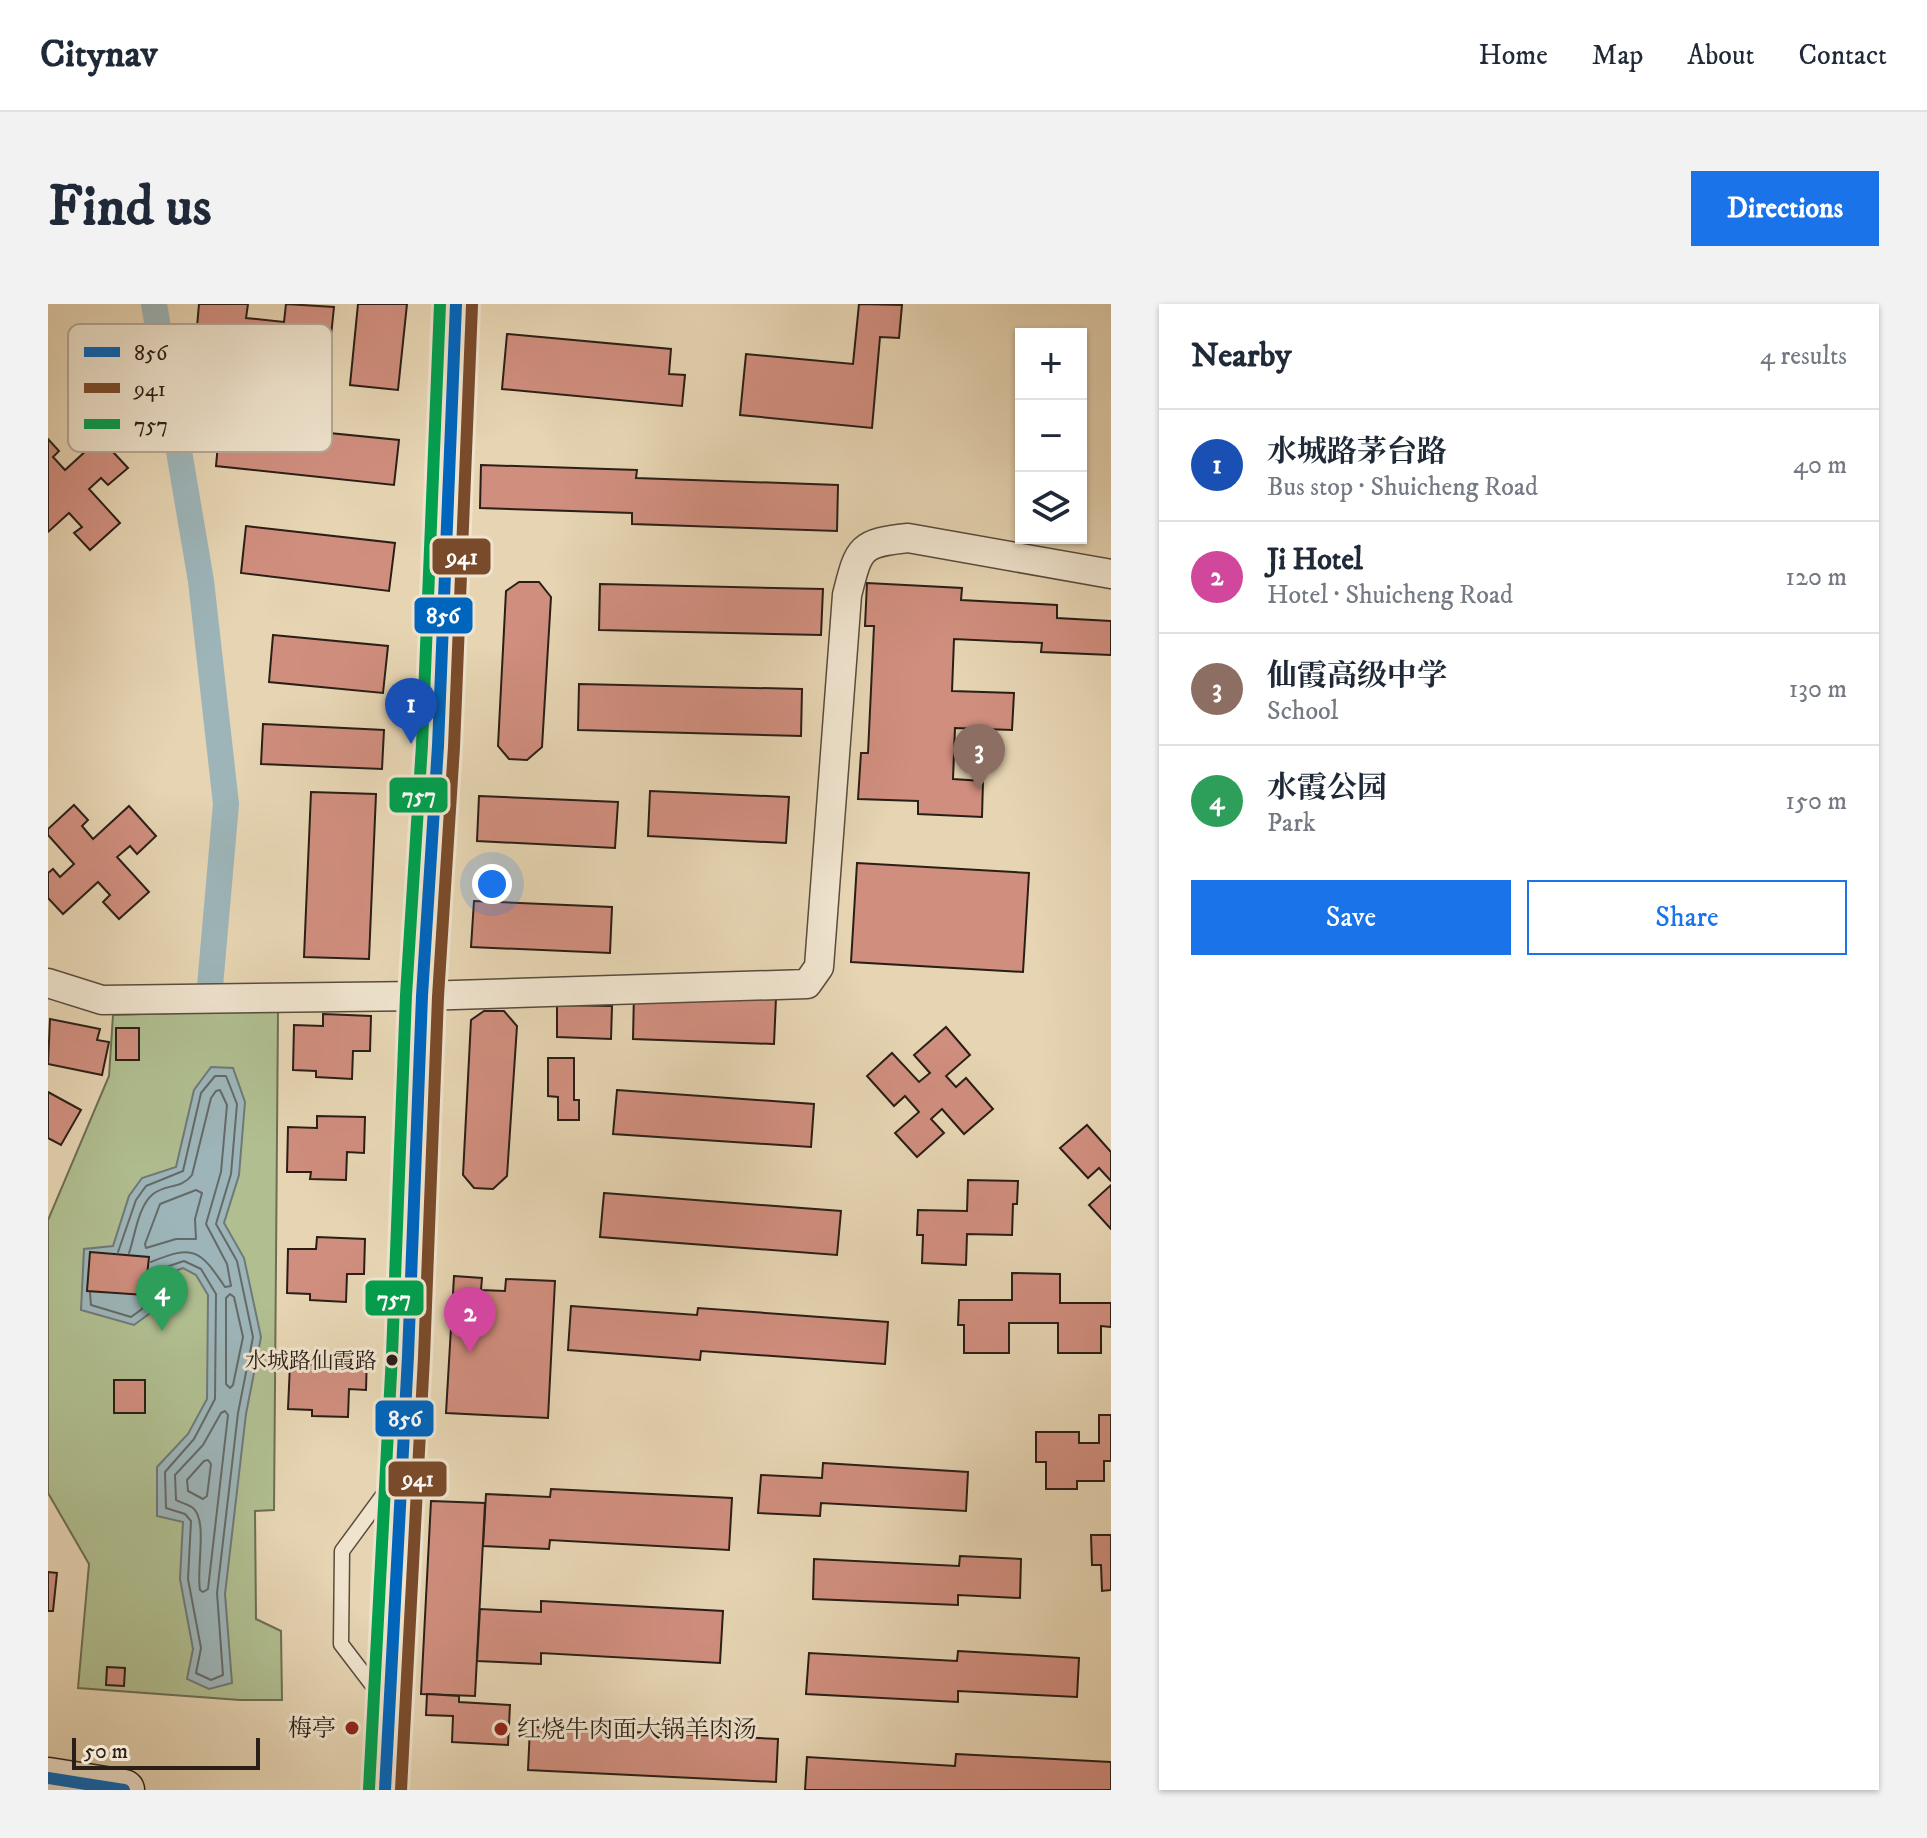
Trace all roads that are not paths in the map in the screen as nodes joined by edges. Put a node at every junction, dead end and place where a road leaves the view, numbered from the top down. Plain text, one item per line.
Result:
1 (456, 304) edge
2 (1111, 574) edge
3 (48, 983) edge
4 (422, 996) junction
5 (400, 1473) junction
6 (389, 1707) junction
7 (48, 1778) edge
8 (124, 1790) edge
9 (385, 1790) edge

1 - 4 street
2 - 4 street
3 - 4 street
4 - 5 street
5 - 6 street
5 - 6 lane
6 - 9 street
7 - 8 main road

